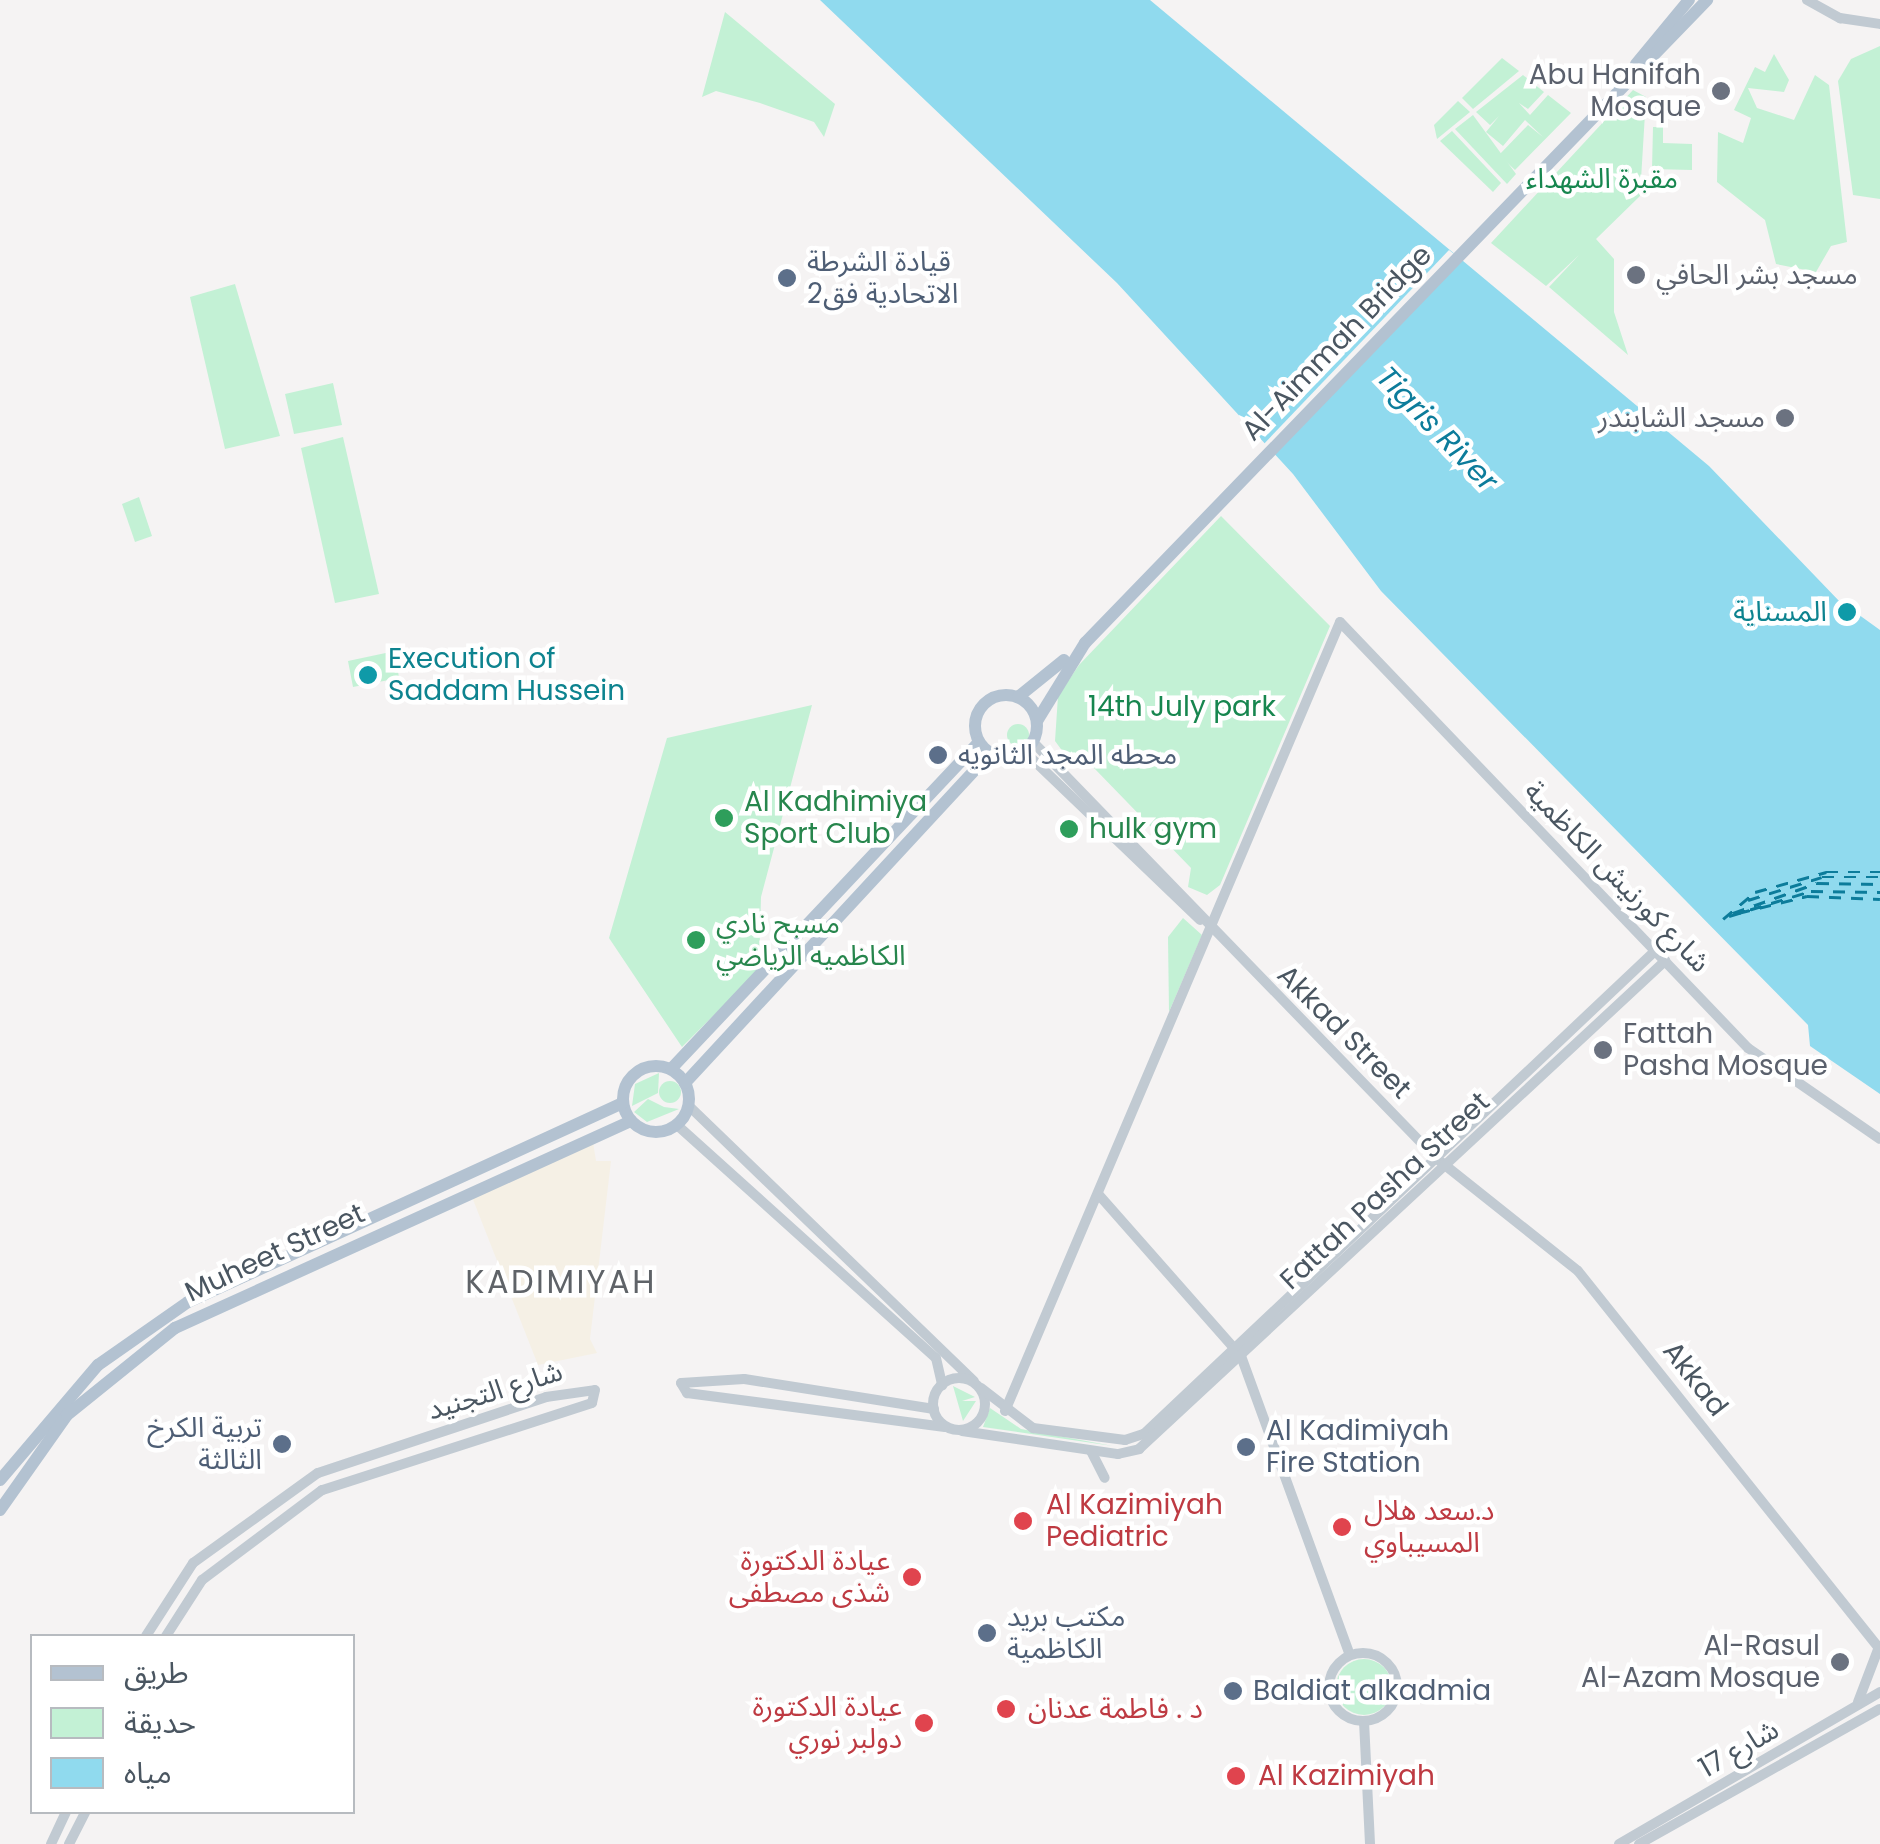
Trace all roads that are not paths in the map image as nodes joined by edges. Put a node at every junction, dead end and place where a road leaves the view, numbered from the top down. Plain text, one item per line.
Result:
1 (1706, 0) edge
2 (1808, 0) edge
3 (1683, 4) edge
4 (1879, 23) edge
5 (1626, 80) junction
6 (1085, 642) junction
7 (1018, 697) junction
8 (1037, 720) junction
9 (979, 742) junction
10 (1029, 746) junction
11 (991, 753) junction
12 (1223, 900) junction
13 (1192, 903) junction
14 (1211, 928) junction
15 (1655, 951) junction
16 (1665, 961) junction
17 (671, 1069) junction
18 (685, 1082) junction
19 (622, 1103) junction
20 (688, 1106) junction
21 (631, 1121) junction
22 (677, 1125) junction
23 (1880, 1139) edge
24 (1441, 1162) junction
25 (1099, 1195) junction
26 (871, 1286) junction
27 (1239, 1353) junction
28 (978, 1384) junction
29 (942, 1385) junction
30 (898, 1406) junction
31 (934, 1409) junction
32 (1005, 1411) junction
33 (484, 1418) junction
34 (895, 1418) junction
35 (944, 1427) junction
36 (962, 1431) junction
37 (489, 1432) junction
38 (1132, 1445) junction
39 (1091, 1451) junction
40 (1105, 1478) dead end
41 (0, 1480) edge
42 (2, 1501) edge
43 (147, 1634) edge
44 (167, 1634) edge
45 (1880, 1648) edge
46 (1350, 1656) junction
47 (1880, 1692) edge
48 (1854, 1707) junction
49 (1880, 1709) edge
50 (1880, 1718) edge
51 (1364, 1720) junction
52 (1858, 1722) junction
53 (65, 1814) edge
54 (83, 1814) edge
55 (52, 1844) edge
56 (69, 1844) edge
57 (1370, 1844) edge
58 (1618, 1844) edge
59 (1639, 1844) edge

1 - 5 main road
2 - 4 street
3 - 5 main road
5 - 6 main road, Al-Aimmah Bridge
6 - 7 main road, Al-Aimmah Bridge
6 - 8 main road, Al-Aimmah Bridge
7 - 8 main road
7 - 9 main road
8 - 10 main road
9 - 11 main road
9 - 17 main road
10 - 11 main road
10 - 13 street, Akkad Street
10 - 14 street, Akkad Street
11 - 18 main road
12 - 13 street
12 - 14 street
12 - 15 street, شارع كورنيش الكاظمية
13 - 14 street, Akkad Street
14 - 24 street, Akkad Street
14 - 25 street
15 - 16 street, شارع كورنيش الكاظمية
15 - 24 street, Fattah Pasha Street
16 - 23 street, شارع كورنيش الكاظمية
16 - 24 street, Fattah Pasha Street
17 - 18 main road
17 - 19 main road
18 - 20 main road
19 - 21 main road
19 - 41 main road, Muheet Street
20 - 22 main road
20 - 26 street
21 - 22 main road
21 - 42 main road, Muheet Street
22 - 26 street
24 - 27 street, Fattah Pasha Street
24 - 45 street, Akkad
25 - 27 street
25 - 32 street
26 - 28 street
26 - 29 street
27 - 38 street, Fattah Pasha Street
27 - 46 street
28 - 29 street
28 - 32 street
28 - 36 street
29 - 31 street
30 - 31 street
30 - 34 street
30 - 34 street
31 - 35 street
32 - 38 street
33 - 37 street
33 - 37 street, شارع التجنيد
33 - 43 street, شارع التجنيد
34 - 35 street
35 - 36 street
36 - 39 street
37 - 44 street, شارع التجنيد
38 - 39 street
39 - 40 street
45 - 48 street
46 - 51 street
46 - 51 street
47 - 48 street, شارع 17
48 - 58 street, شارع 17
49 - 52 street, شارع 17
50 - 52 street
51 - 57 street
52 - 59 street, شارع 17
53 - 55 street
54 - 56 street

